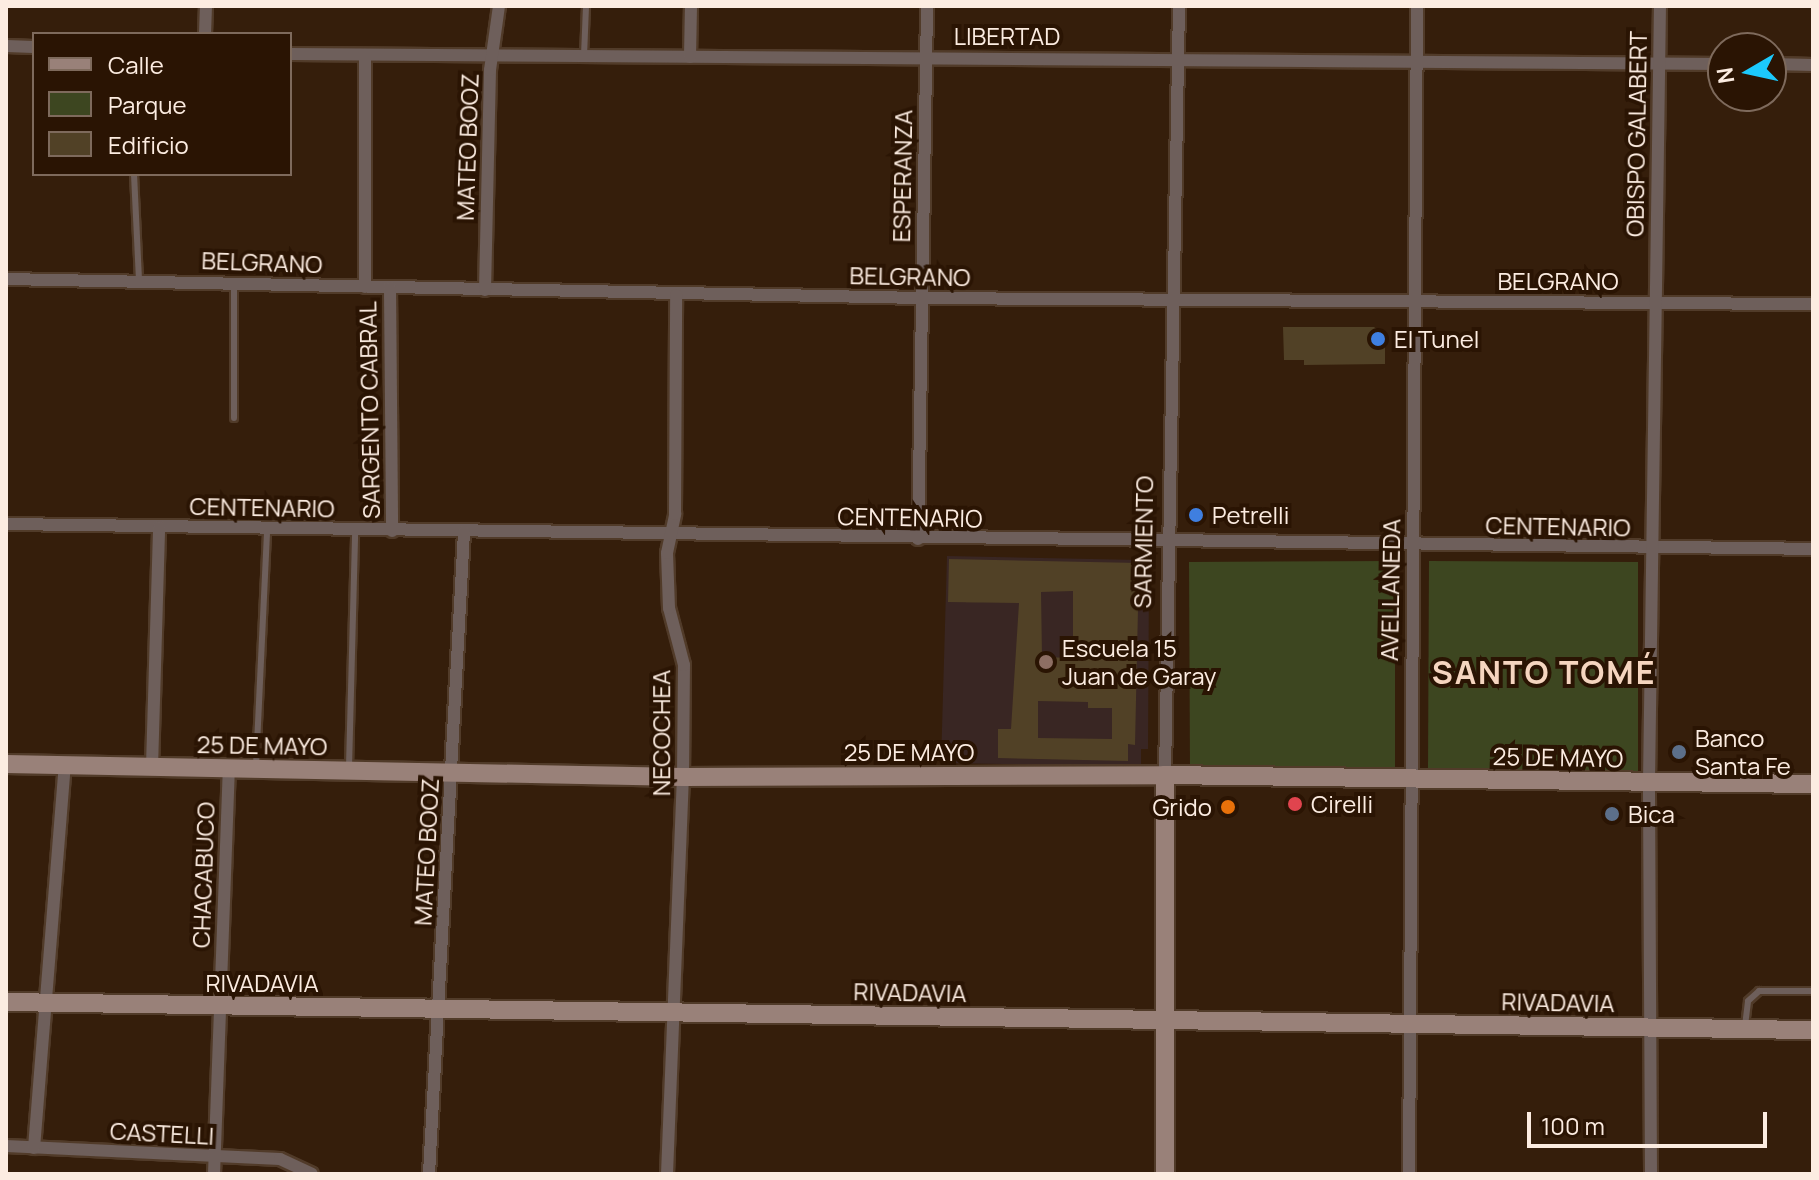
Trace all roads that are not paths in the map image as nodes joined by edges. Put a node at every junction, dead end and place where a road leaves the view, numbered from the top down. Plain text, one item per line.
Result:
1 (206, 6) edge
2 (499, 6) edge
3 (586, 6) edge
4 (691, 6) edge
5 (927, 6) edge
6 (1179, 6) edge
7 (1417, 6) edge
8 (1660, 6) edge
9 (205, 32) edge
10 (6, 46) edge
11 (32, 47) edge
12 (292, 54) edge
13 (365, 55) junction
14 (495, 55) junction
15 (584, 56) junction
16 (690, 57) junction
17 (926, 58) junction
18 (1178, 58) junction
19 (1416, 60) junction
20 (1659, 63) junction
21 (1707, 64) edge
22 (1787, 64) edge
23 (1813, 65) edge
24 (134, 176) edge
25 (6, 279) edge
26 (139, 282) junction
27 (234, 283) junction
28 (365, 287) junction
29 (390, 288) junction
30 (485, 290) junction
31 (676, 295) junction
32 (922, 298) junction
33 (1173, 300) junction
34 (1416, 302) junction
35 (1656, 303) junction
36 (1813, 304) edge
37 (234, 418) dead end
38 (6, 524) edge
39 (159, 527) junction
40 (267, 529) junction
41 (355, 530) junction
42 (392, 531) junction
43 (464, 532) junction
44 (672, 535) junction
45 (918, 539) junction
46 (1166, 542) junction
47 (1413, 545) junction
48 (1654, 549) junction
49 (1813, 549) edge
50 (6, 764) edge
51 (65, 765) junction
52 (152, 767) junction
53 (229, 769) junction
54 (256, 769) junction
55 (349, 771) junction
56 (452, 773) junction
57 (1165, 775) junction
58 (683, 777) junction
59 (1408, 778) junction
60 (1649, 782) junction
61 (1813, 784) edge
62 (1813, 991) edge
63 (6, 1002) edge
64 (46, 1003) junction
65 (220, 1007) junction
66 (440, 1008) junction
67 (674, 1012) junction
68 (1166, 1021) junction
69 (1411, 1023) junction
70 (1652, 1027) junction
71 (1745, 1029) junction
72 (1813, 1030) edge
73 (6, 1146) edge
74 (34, 1148) junction
75 (215, 1158) junction
76 (214, 1174) edge
77 (312, 1174) edge
78 (429, 1174) edge
79 (667, 1174) edge
80 (1165, 1174) edge
81 (1409, 1174) edge
82 (1651, 1174) edge

1 - 9 street
2 - 14 street, MATEO BOOZ
3 - 15 lane
4 - 16 street
5 - 17 street, ESPERANZA
6 - 18 street, SARMIENTO
7 - 19 street, AVELLANEDA
8 - 20 street, OBISPO GALABERT
10 - 11 street
12 - 13 street, LIBERTAD
13 - 14 street, LIBERTAD
13 - 28 street, SARGENTO CABRAL
14 - 15 street, LIBERTAD
14 - 30 street, MATEO BOOZ
15 - 16 street, LIBERTAD
16 - 17 street, LIBERTAD
17 - 18 street, LIBERTAD
17 - 32 street, ESPERANZA
18 - 19 street, LIBERTAD
18 - 33 street, SARMIENTO
19 - 20 street, LIBERTAD
19 - 34 street, AVELLANEDA
20 - 21 street, LIBERTAD
20 - 35 street, OBISPO GALABERT
22 - 23 street
24 - 26 lane
25 - 26 street, BELGRANO
26 - 27 street, BELGRANO
27 - 28 street, BELGRANO
27 - 37 lane
28 - 29 street, BELGRANO
29 - 30 street, BELGRANO
29 - 42 street, SARGENTO CABRAL
30 - 31 street, BELGRANO
31 - 32 street, BELGRANO
31 - 44 street, NECOCHEA
32 - 33 street, BELGRANO
32 - 45 street, ESPERANZA
33 - 34 street, BELGRANO
33 - 46 street, SARMIENTO
34 - 35 street, BELGRANO
34 - 47 street, AVELLANEDA
35 - 36 street, BELGRANO
35 - 48 street, OBISPO GALABERT
38 - 39 street, CENTENARIO
39 - 40 street, CENTENARIO
39 - 52 street
40 - 41 street, CENTENARIO
40 - 54 lane
41 - 42 street, CENTENARIO
41 - 55 lane, SARGENTO CABRAL
42 - 43 street, CENTENARIO
43 - 44 street, CENTENARIO
43 - 56 street, MATEO BOOZ
44 - 45 street, CENTENARIO
44 - 58 street, NECOCHEA
45 - 46 street, CENTENARIO
46 - 47 street, CENTENARIO
46 - 57 street, SARMIENTO
47 - 48 street, CENTENARIO
47 - 59 street, AVELLANEDA
48 - 49 street, CENTENARIO
48 - 60 street, OBISPO GALABERT
50 - 51 main road, 25 DE MAYO
51 - 52 main road, 25 DE MAYO
51 - 64 street
52 - 53 main road, 25 DE MAYO
53 - 54 main road, 25 DE MAYO
53 - 65 street, CHACABUCO
54 - 55 main road, 25 DE MAYO
55 - 56 main road, 25 DE MAYO
56 - 58 main road, 25 DE MAYO
56 - 66 street, MATEO BOOZ
57 - 58 main road, 25 DE MAYO
57 - 59 main road, 25 DE MAYO
57 - 68 main road, SARMIENTO
58 - 67 street, NECOCHEA
59 - 60 main road, 25 DE MAYO
59 - 69 street, AVELLANEDA
60 - 61 main road, 25 DE MAYO
60 - 70 street, OBISPO GALABERT
62 - 71 lane
63 - 64 main road, RIVADAVIA
64 - 65 main road, RIVADAVIA
64 - 74 street
65 - 66 main road, RIVADAVIA
65 - 75 street, CHACABUCO
66 - 67 main road, RIVADAVIA
66 - 78 street, MATEO BOOZ
67 - 68 main road, RIVADAVIA
67 - 79 street, NECOCHEA
68 - 69 main road, RIVADAVIA
68 - 80 main road, SARMIENTO
69 - 70 main road, RIVADAVIA
69 - 81 street, AVELLANEDA
70 - 71 main road, RIVADAVIA
70 - 82 street, OBISPO GALABERT
71 - 72 main road, RIVADAVIA
73 - 74 street, CASTELLI
74 - 75 street, CASTELLI
75 - 76 street, CHACABUCO
75 - 77 street, CASTELLI

